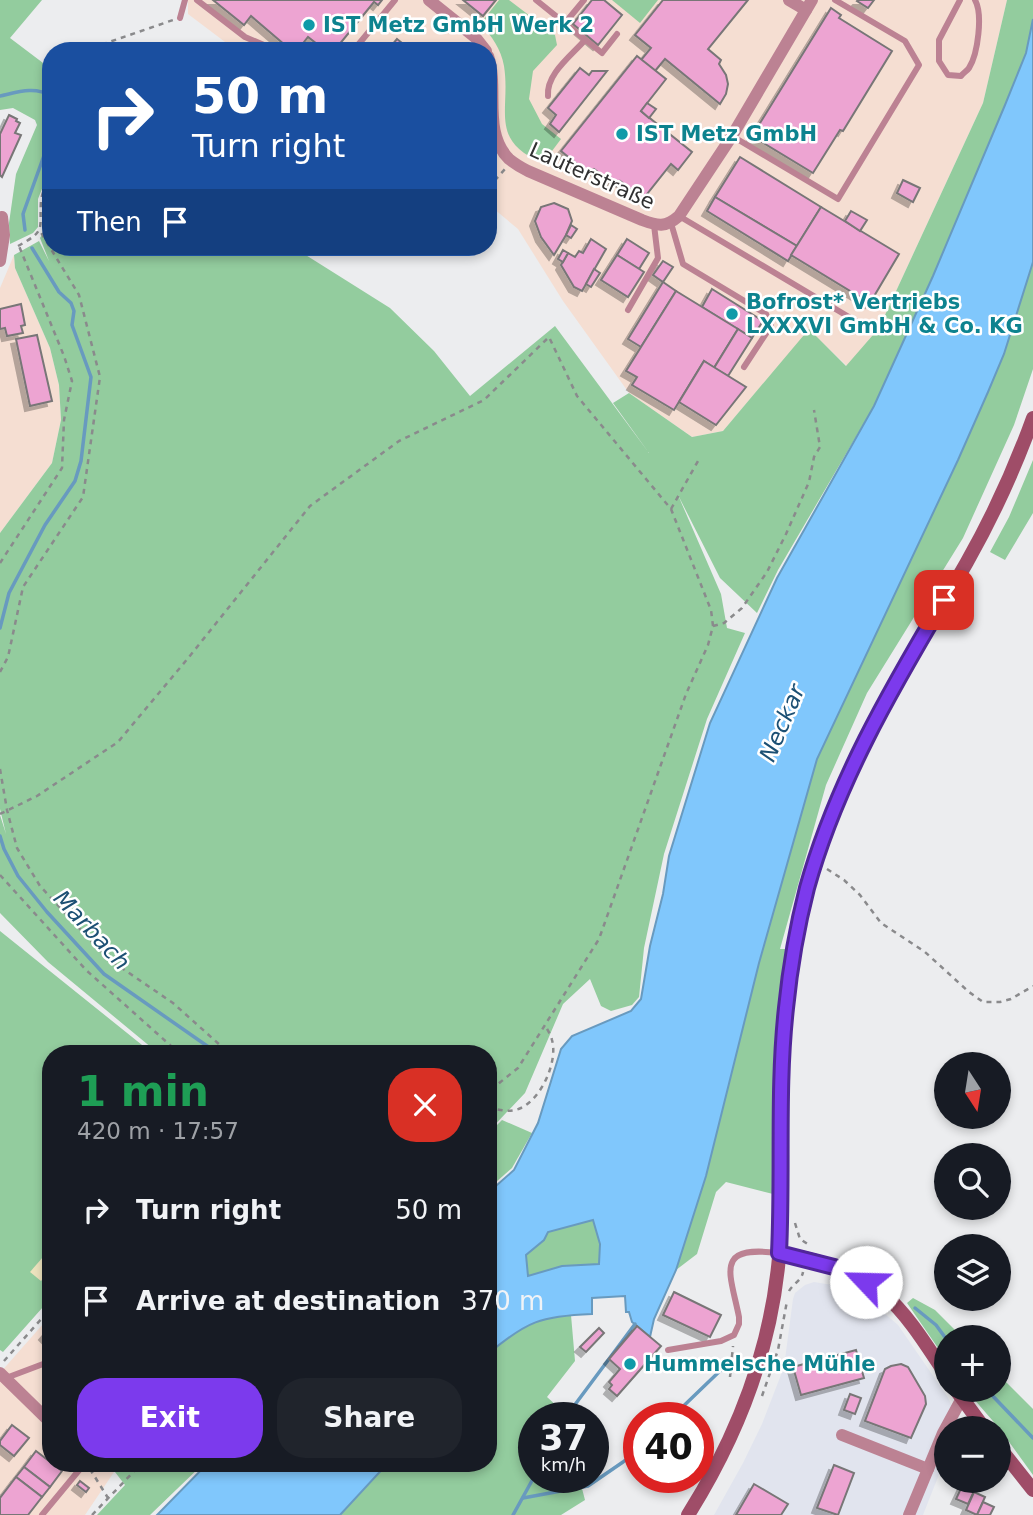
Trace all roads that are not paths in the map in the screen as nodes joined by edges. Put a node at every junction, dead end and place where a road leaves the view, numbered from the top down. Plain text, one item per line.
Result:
1 (185, 0) edge
2 (197, 0) edge
3 (395, 0) edge
4 (429, 0) edge
5 (536, 0) edge
6 (584, 0) edge
7 (789, 0) edge
8 (835, 0) edge
9 (960, 0) edge
10 (975, 0) edge
11 (809, 5) edge
12 (180, 18) road end
13 (565, 23) junction
14 (617, 34) dead end
15 (585, 40) junction
16 (257, 42) edge
17 (360, 42) edge
18 (479, 42) edge
19 (548, 96) dead end
20 (732, 136) junction
21 (497, 140) edge
22 (2, 217) dead end
23 (675, 220) junction
24 (654, 225) junction
25 (1, 257) edge
26 (628, 310) dead end
27 (859, 323) dead end
28 (744, 367) dead end
29 (1033, 418) edge
30 (779, 1253) junction
31 (668, 1350) dead end
32 (934, 1357) edge
33 (42, 1363) edge
34 (2, 1372) edge
35 (956, 1402) edge
36 (965, 1402) edge
37 (42, 1414) edge
38 (976, 1416) edge
39 (842, 1435) dead end
40 (1011, 1462) edge
41 (928, 1469) junction
42 (78, 1472) edge
43 (1033, 1490) edge
44 (42, 1515) edge
45 (688, 1515) edge
46 (909, 1515) edge

1 - 12 lane
2 - 16 lane
3 - 17 lane
4 - 18 street
5 - 13 lane
6 - 13 lane
7 - 11 street
8 - 20 lane
9 - 10 lane
11 - 20 street, Lauterstraße
13 - 15 lane
14 - 15 lane
15 - 19 lane
20 - 23 street, Lauterstraße
21 - 24 street, Lauterstraße
22 - 25 street
23 - 24 street, Lauterstraße
23 - 27 lane
23 - 28 lane
24 - 26 lane
29 - 30 street
30 - 31 lane
30 - 32 street
30 - 45 street
33 - 34 lane
34 - 37 street
35 - 41 street
36 - 38 street
39 - 41 street
40 - 43 street
41 - 46 street
42 - 44 lane

